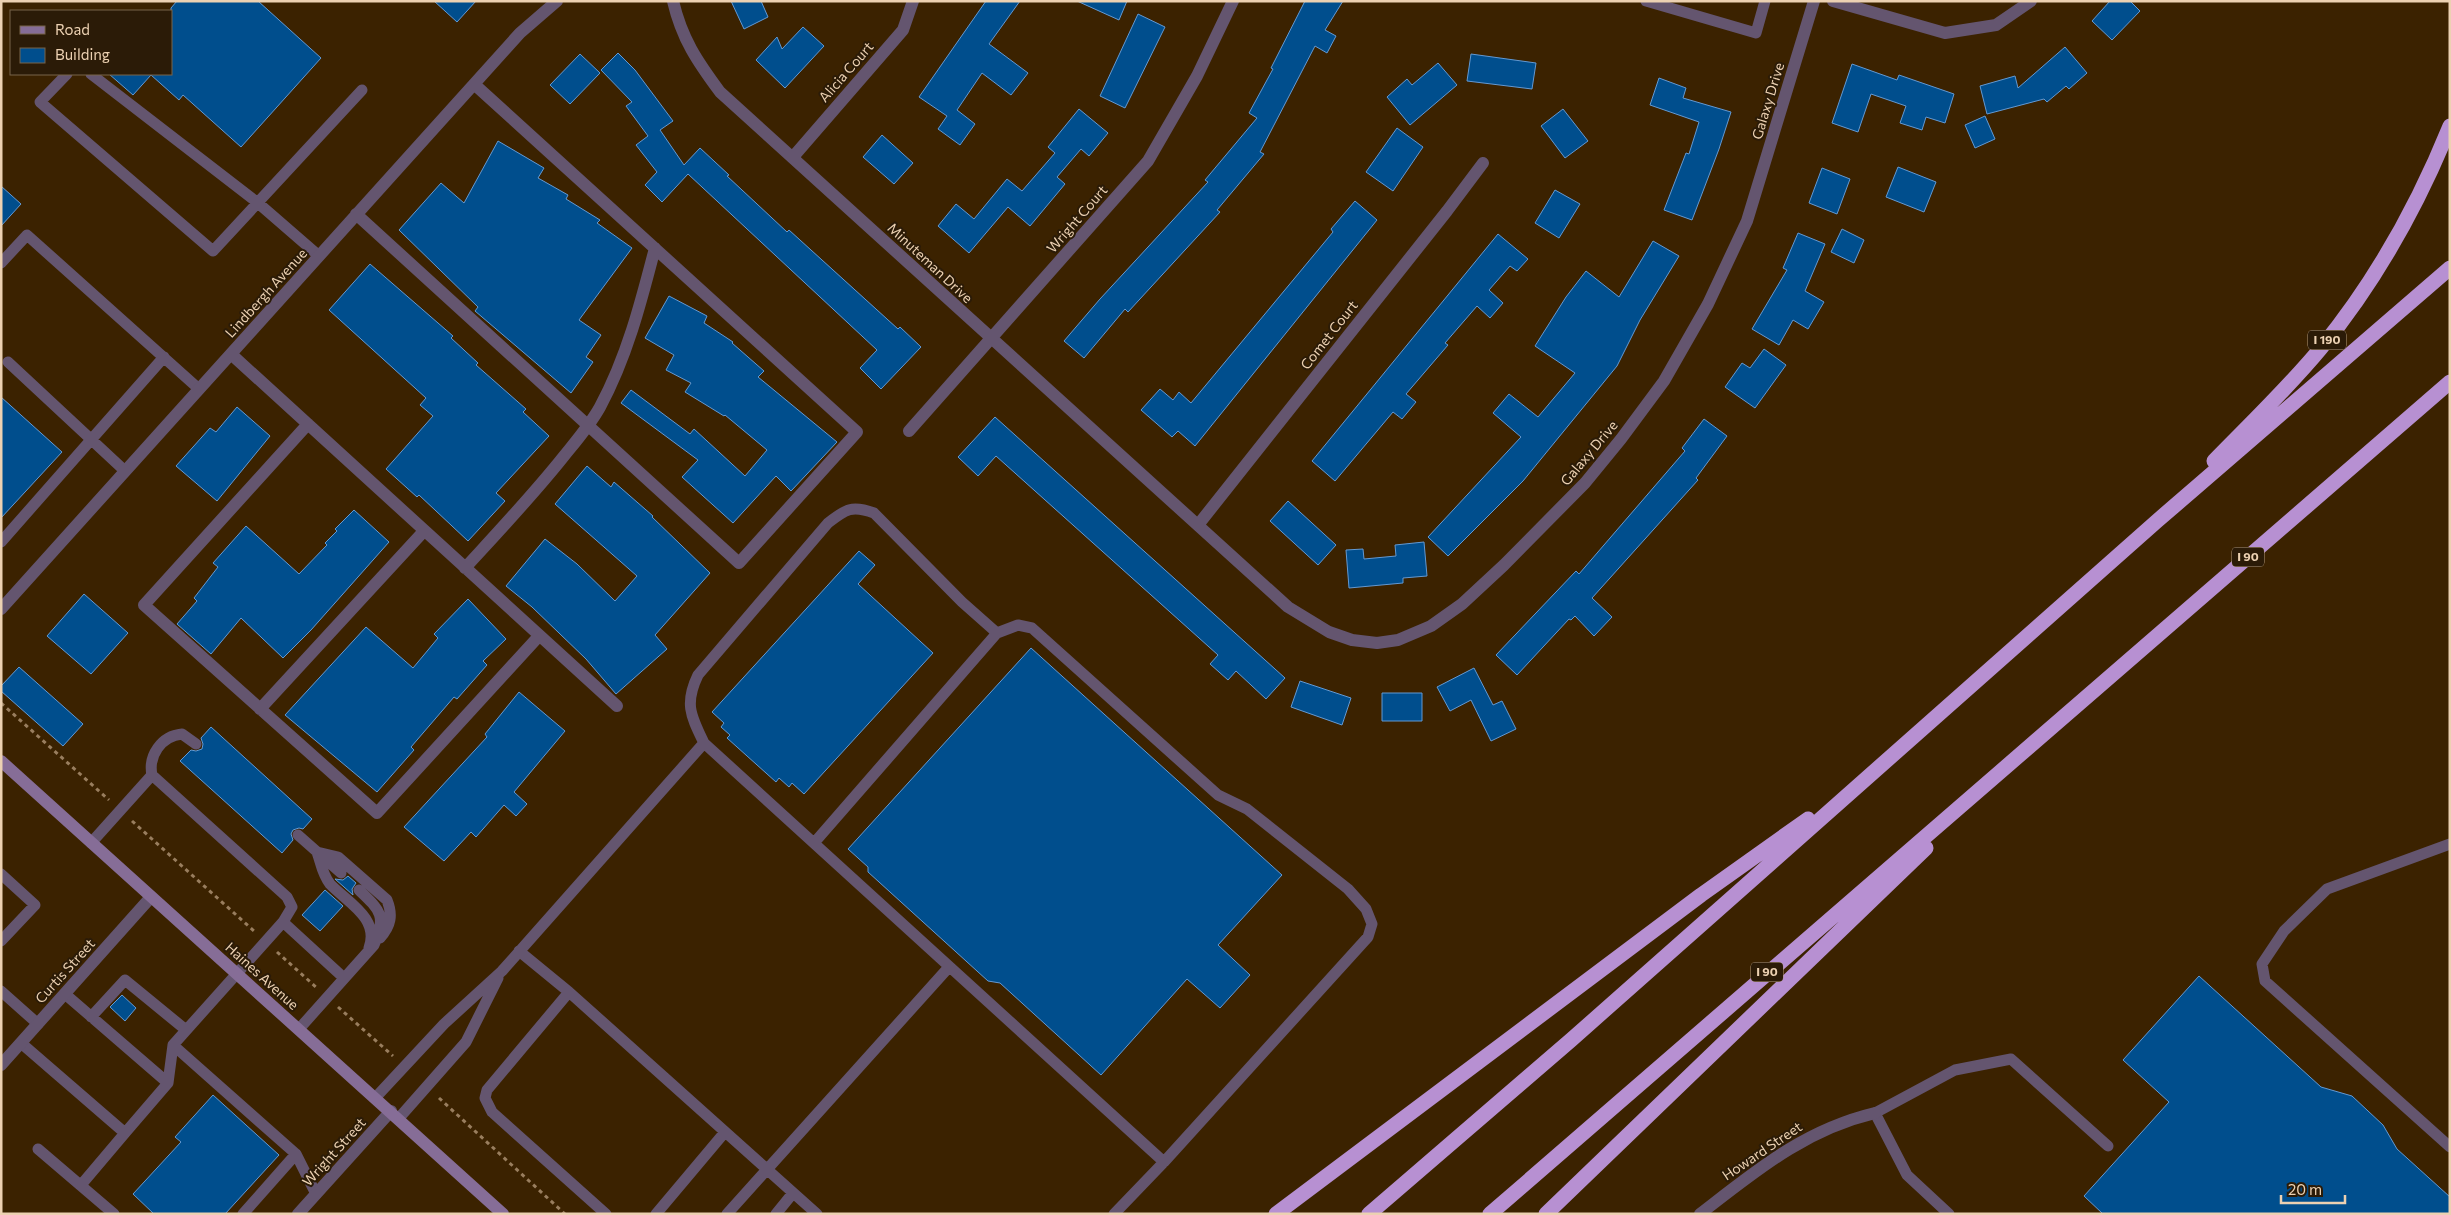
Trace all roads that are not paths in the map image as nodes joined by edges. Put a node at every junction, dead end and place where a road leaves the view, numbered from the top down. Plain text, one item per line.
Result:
1 (673, 1) edge
2 (913, 1) edge
3 (1233, 1) edge
4 (1646, 1) edge
5 (1765, 1) edge
6 (1814, 1) edge
7 (1833, 1) edge
8 (2031, 1) edge
9 (554, 2) edge
10 (67, 75) edge
11 (92, 75) edge
12 (474, 84) junction
13 (362, 90) dead end
14 (2450, 126) edge
15 (793, 157) junction
16 (1482, 163) dead end
17 (258, 203) junction
18 (356, 214) junction
19 (655, 248) junction
20 (319, 256) junction
21 (1, 263) edge
22 (2450, 268) edge
23 (991, 339) junction
24 (231, 354) junction
25 (164, 357) junction
26 (8, 362) dead end
27 (2450, 382) edge
28 (199, 389) junction
29 (308, 424) junction
30 (588, 426) junction
31 (909, 431) dead end
32 (91, 440) junction
33 (125, 471) junction
34 (2157, 521) junction
35 (1198, 525) junction
36 (424, 530) junction
37 (1, 542) edge
38 (465, 568) junction
39 (1, 609) edge
40 (997, 633) junction
41 (539, 636) junction
42 (617, 706) dead end
43 (260, 709) junction
44 (2046, 733) junction
45 (704, 743) junction
46 (196, 744) dead end
47 (1, 762) edge
48 (1872, 773) junction
49 (152, 775) junction
50 (298, 834) dead end
51 (91, 843) junction
52 (814, 843) junction
53 (2450, 844) edge
54 (317, 852) junction
55 (341, 873) dead end
56 (1, 874) edge
57 (359, 890) dead end
58 (151, 896) junction
59 (283, 922) junction
60 (1, 941) edge
61 (370, 949) junction
62 (519, 951) junction
63 (949, 967) junction
64 (502, 971) junction
65 (237, 973) junction
66 (344, 978) junction
67 (1, 990) edge
68 (569, 992) junction
69 (65, 994) junction
70 (91, 1017) junction
71 (38, 1024) junction
72 (299, 1029) junction
73 (186, 1030) junction
74 (21, 1043) junction
75 (173, 1046) junction
76 (1, 1065) edge
77 (168, 1083) junction
78 (376, 1097) junction
79 (1875, 1113) junction
80 (395, 1115) junction
81 (725, 1132) junction
82 (125, 1133) junction
83 (2108, 1146) dead end
84 (2450, 1147) edge
85 (38, 1149) dead end
86 (296, 1154) junction
87 (1164, 1162) junction
88 (768, 1169) junction
89 (81, 1185) junction
90 (793, 1193) junction
91 (316, 1194) junction
92 (114, 1214) edge
93 (243, 1214) edge
94 (298, 1214) edge
95 (503, 1214) edge
96 (606, 1214) edge
97 (656, 1214) edge
98 (727, 1214) edge
99 (776, 1214) edge
100 (816, 1214) edge
101 (1114, 1214) edge
102 (1276, 1214) edge
103 (1369, 1214) edge
104 (1490, 1214) edge
105 (1546, 1214) edge
106 (1700, 1214) edge
107 (1949, 1214) edge

1 - 15 street, Minuteman Drive
2 - 15 street, Alicia Court
3 - 23 street, Wright Court
4 - 5 lane
6 - 35 street, Galaxy Drive
7 - 8 street
9 - 12 street, Lindbergh Avenue
10 - 17 lane
11 - 17 lane
12 - 18 street, Lindbergh Avenue
12 - 19 street
13 - 17 lane
14 - 34 highway, I 190
15 - 23 street, Minuteman Drive
16 - 35 street, Comet Court
17 - 20 lane
18 - 20 street, Lindbergh Avenue
18 - 30 street
19 - 30 street
19 - 30 street
20 - 24 street, Lindbergh Avenue
21 - 25 lane
22 - 34 highway
23 - 31 street, Wright Court
23 - 35 street, Minuteman Drive
24 - 28 street, Lindbergh Avenue
24 - 29 street
25 - 28 lane
25 - 32 lane
26 - 32 lane
27 - 44 highway, I 90
28 - 33 street, Lindbergh Avenue
29 - 36 street
29 - 43 street
30 - 38 street
32 - 33 lane
32 - 37 lane
33 - 39 street, Lindbergh Avenue
34 - 48 highway
36 - 38 street
36 - 43 street
38 - 41 street
40 - 45 lane
40 - 52 lane
40 - 87 lane
41 - 42 street
41 - 43 street
44 - 104 highway, I 90
44 - 105 highway
45 - 52 lane
45 - 62 lane
46 - 49 lane
47 - 51 main road, Haines Avenue
48 - 102 highway
48 - 103 highway
49 - 51 lane
49 - 59 lane
50 - 54 lane
51 - 58 main road, Haines Avenue
52 - 63 lane
53 - 84 lane
54 - 55 lane
54 - 61 lane
54 - 61 lane
56 - 60 lane
57 - 61 lane
58 - 65 main road, Haines Avenue
58 - 69 street, Curtis Street
59 - 65 lane
59 - 66 lane
61 - 66 lane
62 - 64 lane
62 - 68 lane
63 - 87 lane
63 - 88 lane
64 - 78 lane
64 - 80 lane
65 - 72 main road, Haines Avenue
65 - 73 lane
66 - 72 lane
67 - 71 lane
68 - 81 lane
68 - 96 lane
69 - 70 lane
69 - 71 street, Curtis Street
70 - 73 lane
70 - 77 lane
71 - 74 street, Curtis Street
72 - 78 main road, Haines Avenue
73 - 75 lane
74 - 76 street, Curtis Street
74 - 82 lane
75 - 77 lane
75 - 86 lane
77 - 82 lane
78 - 80 main road, Haines Avenue
79 - 83 lane
79 - 106 street, Howard Street
79 - 107 lane
80 - 91 street, Wright Street
80 - 95 main road, Haines Avenue
81 - 88 lane
81 - 97 lane
82 - 89 lane
85 - 89 lane
86 - 91 lane
86 - 93 lane
87 - 101 lane
88 - 90 lane
88 - 98 lane
89 - 92 lane
90 - 99 lane
90 - 100 lane
91 - 94 street, Wright Street

